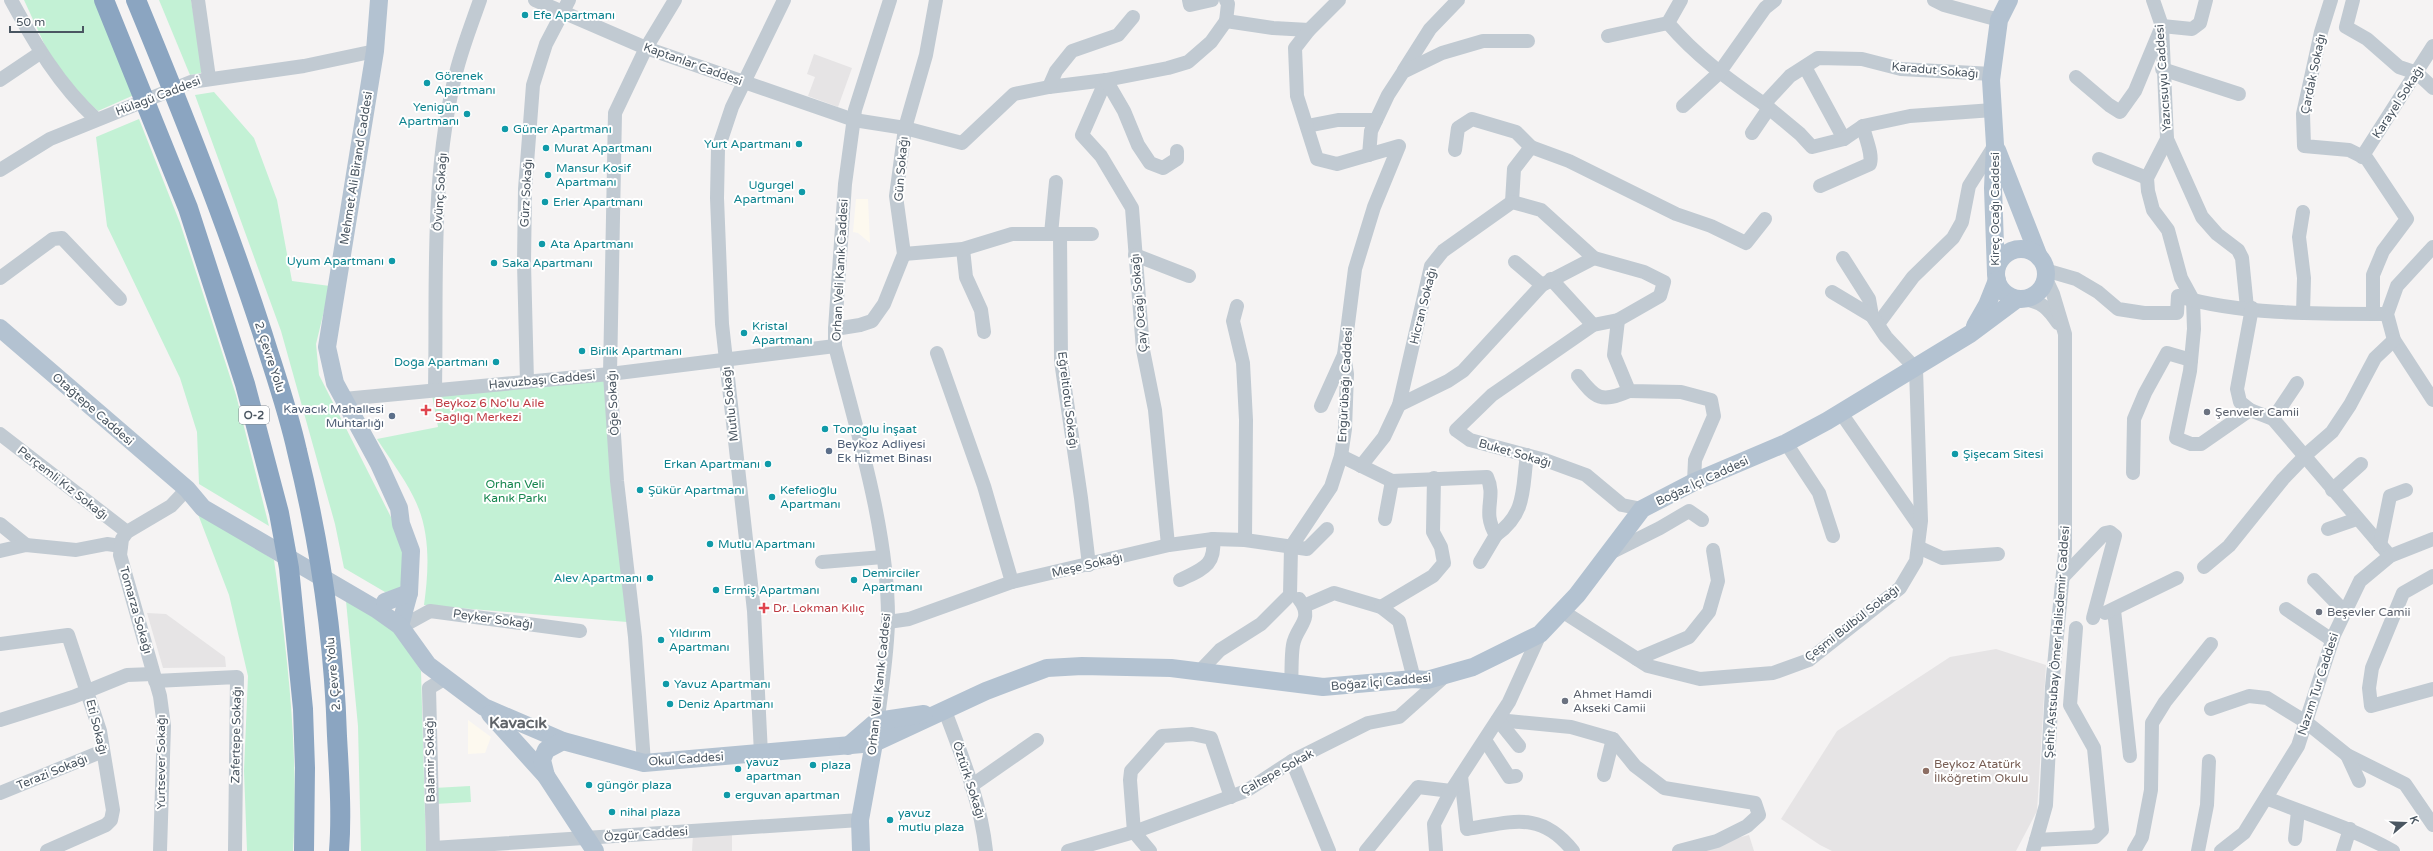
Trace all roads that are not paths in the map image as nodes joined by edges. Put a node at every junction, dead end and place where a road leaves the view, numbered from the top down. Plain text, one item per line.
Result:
1 (11, 0) edge
2 (104, 0) edge
3 (136, 0) edge
4 (198, 0) edge
5 (379, 0) edge
6 (480, 0) edge
7 (535, 0) edge
8 (675, 0) edge
9 (784, 0) edge
10 (890, 0) edge
11 (936, 0) edge
12 (1189, 0) edge
13 (1212, 0) edge
14 (1226, 0) edge
15 (1339, 0) edge
16 (1458, 0) edge
17 (1681, 0) edge
18 (1775, 0) edge
19 (1934, 0) edge
20 (2009, 0) edge
21 (2154, 0) edge
22 (2206, 0) edge
23 (2331, 0) edge
24 (2353, 0) edge
25 (566, 5) edge
26 (1133, 17) dead end
27 (1999, 20) junction
28 (1226, 21) junction
29 (1668, 23) junction
30 (2162, 26) junction
31 (1309, 30) junction
32 (1608, 36) dead end
33 (1528, 40) dead end
34 (2433, 46) edge
35 (646, 48) junction
36 (375, 51) junction
37 (40, 53) junction
38 (1804, 67) junction
39 (2162, 69) junction
40 (1403, 72) junction
41 (1719, 73) junction
42 (2417, 73) junction
43 (1992, 74) junction
44 (2076, 77) dead end
45 (209, 78) junction
46 (0, 80) edge
47 (1106, 80) junction
48 (743, 83) junction
49 (1049, 87) junction
50 (2433, 88) edge
51 (2240, 94) dead end
52 (1683, 106) dead end
53 (1767, 106) junction
54 (1993, 110) junction
55 (96, 119) junction
56 (854, 120) junction
57 (1376, 120) junction
58 (1307, 126) junction
59 (1863, 126) junction
60 (906, 128) junction
61 (1752, 133) dead end
62 (1844, 139) junction
63 (2167, 139) junction
64 (1995, 145) junction
65 (1531, 147) junction
66 (1455, 150) dead end
67 (1177, 151) dead end
68 (1369, 155) junction
69 (2362, 157) junction
70 (2099, 159) dead end
71 (0, 170) edge
72 (2147, 178) junction
73 (1056, 182) dead end
74 (1820, 186) dead end
75 (1512, 202) junction
76 (2304, 212) dead end
77 (1765, 218) dead end
78 (1055, 234) junction
79 (1092, 234) dead end
80 (963, 249) junction
81 (2432, 251) edge
82 (904, 254) junction
83 (1135, 255) junction
84 (1594, 258) junction
85 (1843, 258) dead end
86 (1515, 262) dead end
87 (2043, 268) junction
88 (1189, 276) dead end
89 (1996, 276) junction
90 (0, 278) edge
91 (1546, 282) junction
92 (1832, 292) dead end
93 (120, 299) dead end
94 (2020, 299) junction
95 (2193, 300) junction
96 (1237, 306) dead end
97 (2250, 308) junction
98 (2303, 312) junction
99 (2380, 314) junction
100 (1618, 320) junction
101 (1875, 320) junction
102 (1593, 325) junction
103 (0, 328) edge
104 (835, 329) junction
105 (984, 332) dead end
106 (1970, 334) junction
107 (2065, 334) junction
108 (2394, 340) junction
109 (835, 346) junction
110 (937, 353) dead end
111 (1344, 355) junction
112 (725, 360) junction
113 (2191, 360) junction
114 (1916, 369) junction
115 (610, 374) junction
116 (1578, 376) dead end
117 (527, 382) junction
118 (2297, 383) dead end
119 (435, 389) junction
120 (1629, 391) junction
121 (344, 398) junction
122 (2433, 400) edge
123 (1399, 405) junction
124 (1321, 406) dead end
125 (2250, 410) junction
126 (1842, 413) junction
127 (2273, 418) junction
128 (0, 434) edge
129 (1786, 443) junction
130 (1527, 455) junction
131 (1341, 456) junction
132 (2305, 456) junction
133 (2361, 464) dead end
134 (1361, 466) junction
135 (2132, 473) dead end
136 (1434, 478) junction
137 (1392, 481) junction
138 (1694, 482) junction
139 (187, 489) junction
140 (2332, 490) junction
141 (2406, 490) dead end
142 (399, 508) junction
143 (1642, 509) junction
144 (1385, 519) dead end
145 (2357, 519) junction
146 (1702, 520) dead end
147 (0, 524) edge
148 (1920, 527) junction
149 (1327, 529) dead end
150 (2328, 529) dead end
151 (127, 532) junction
152 (1496, 535) junction
153 (1833, 536) dead end
154 (1213, 539) junction
155 (2433, 539) edge
156 (1245, 540) junction
157 (26, 545) junction
158 (1168, 545) junction
159 (2380, 545) junction
160 (121, 546) junction
161 (1291, 547) junction
162 (1918, 548) junction
163 (1713, 550) dead end
164 (0, 551) edge
165 (1608, 554) junction
166 (1998, 554) dead end
167 (2390, 556) junction
168 (883, 558) junction
169 (822, 562) dead end
170 (1480, 562) dead end
171 (1089, 565) junction
172 (2204, 567) dead end
173 (2433, 576) edge
174 (2063, 577) junction
175 (2177, 578) dead end
176 (1180, 580) dead end
177 (2314, 580) dead end
178 (1012, 582) junction
179 (409, 592) junction
180 (1290, 595) junction
181 (379, 602) junction
182 (1304, 606) junction
183 (1381, 607) junction
184 (2286, 609) dead end
185 (2114, 610) junction
186 (1562, 611) junction
187 (2345, 612) junction
188 (2059, 614) junction
189 (406, 618) junction
190 (2093, 618) junction
191 (888, 622) junction
192 (2076, 628) junction
193 (580, 630) dead end
194 (1540, 634) junction
195 (2332, 640) junction
196 (0, 644) edge
197 (2211, 644) dead end
198 (1637, 659) junction
199 (1199, 672) junction
200 (1447, 674) junction
201 (154, 677) junction
202 (444, 679) junction
203 (1414, 679) junction
204 (1291, 683) junction
205 (87, 689) junction
206 (2433, 689) edge
207 (484, 707) junction
208 (2211, 709) dead end
209 (945, 711) junction
210 (0, 720) edge
211 (1498, 720) junction
212 (878, 721) junction
213 (2306, 722) junction
214 (1613, 739) junction
215 (1037, 740) dead end
216 (1485, 740) junction
217 (563, 741) junction
218 (874, 743) junction
219 (848, 746) junction
220 (1519, 746) dead end
221 (103, 751) junction
222 (761, 754) junction
223 (2347, 755) junction
224 (2130, 756) dead end
225 (1292, 761) junction
226 (2209, 761) dead end
227 (644, 763) junction
228 (546, 776) junction
229 (1461, 776) junction
230 (1516, 776) dead end
231 (1604, 776) dead end
232 (2359, 781) dead end
233 (971, 786) junction
234 (1451, 791) junction
235 (0, 793) edge
236 (1231, 797) junction
237 (2266, 798) junction
238 (2298, 811) junction
239 (860, 820) junction
240 (2433, 825) edge
241 (2350, 829) junction
242 (1134, 832) junction
243 (2295, 839) dead end
244 (591, 844) edge
245 (2034, 846) edge
246 (1089, 848) edge
247 (433, 849) edge
248 (47, 851) edge
249 (160, 851) edge
250 (236, 851) edge
251 (304, 851) edge
252 (339, 851) edge
253 (861, 851) edge
254 (986, 851) edge
255 (1068, 851) edge
256 (1150, 851) edge
257 (1329, 851) edge
258 (1366, 851) edge
259 (1436, 851) edge
260 (1572, 851) edge
261 (1679, 851) edge
262 (2134, 851) edge
263 (2198, 851) edge
264 (2221, 851) edge
265 (2344, 851) edge
266 (2392, 851) edge

1 - 37 street
2 - 251 highway, O-2
3 - 252 highway, 2. Çevre Yolu / O-2
4 - 45 street
5 - 36 main road, Mehmet Ali Birand Caddesi
6 - 119 street, Övünç Sokağı
7 - 25 street, Kaptanlar Caddesi
8 - 35 street, Öḡe Sokağı
9 - 48 street, Mutlu Sokağı
10 - 56 street, Orhan Veli Kanık Caddesi
11 - 60 street, Gün Sokağı
12 - 13 street
14 - 28 street
15 - 31 street, Engürübağı Caddesi
16 - 40 street
17 - 29 street
18 - 41 street
19 - 27 street
20 - 27 main road, Kireç Ocağı Caddesi
21 - 30 street, Yazıcısuyu Caddesi
22 - 30 street
23 - 69 street, Çardak Sokağı
24 - 42 street
25 - 35 street, Kaptanlar Caddesi
25 - 117 street, Gürz Sokağı
26 - 49 street
27 - 43 main road, Kireç Ocağı Caddesi
28 - 31 street
28 - 47 street
29 - 32 street
29 - 41 street
30 - 39 street, Yazıcısuyu Caddesi
30 - 44 street
31 - 58 street, Engürübağı Caddesi
33 - 40 street
34 - 42 street, Karayel Sokağı
35 - 48 street, Kaptanlar Caddesi
35 - 115 street, Öḡe Sokağı
36 - 45 street, Hülagü Caddesi
36 - 121 main road, Mehmet Ali Birand Caddesi
37 - 46 street
37 - 55 street
38 - 43 street, Karadut Sokağı
38 - 53 street, Karadut Sokağı
38 - 62 street
39 - 51 street
39 - 63 street, Yazıcısuyu Caddesi
40 - 57 street
41 - 52 street
41 - 53 street
42 - 50 street
42 - 69 street, Karayel Sokağı
43 - 54 main road, Kireç Ocağı Caddesi
45 - 55 street, Hülagü Caddesi
47 - 49 street
47 - 67 street
47 - 83 street, Çay Ocağı Sokağı
48 - 56 street, Kaptanlar Caddesi
48 - 112 street, Mutlu Sokağı
49 - 60 street, Kaptanlar Caddesi
53 - 61 street, Karadut Sokağı
53 - 62 street
54 - 59 street
54 - 64 main road, Kireç Ocağı Caddesi
55 - 71 street, Hülagü Caddesi
56 - 60 street, Kaptanlar Caddesi
56 - 104 street, Orhan Veli Kanık Caddesi
57 - 58 street
57 - 68 street
58 - 68 street, Engürübağı Caddesi
59 - 62 street
59 - 74 street
60 - 82 street, Gün Sokağı
63 - 72 street, Yazıcısuyu Caddesi
63 - 97 street
64 - 87 main road, Kireç Ocağı Caddesi
64 - 89 main road, Kireç Ocağı Caddesi
64 - 101 street
65 - 66 street
65 - 75 street
65 - 77 street
68 - 111 street, Engürübağı Caddesi
69 - 99 street, Çardak Sokağı
70 - 72 street
72 - 95 street
73 - 78 street, Eğreltiotu Sokağı
75 - 84 street
75 - 123 street, Hicran Sokağı
76 - 98 street
78 - 79 street
78 - 80 street
78 - 171 street, Eğreltiotu Sokağı
80 - 82 street
80 - 105 street
81 - 99 street
82 - 104 street, Gün Sokağı
83 - 88 street
83 - 158 street, Çay Ocağı Sokağı
84 - 91 street
84 - 100 street, Buket Sokağı
85 - 101 street
86 - 91 street
87 - 89 main road
87 - 94 main road
87 - 95 street
87 - 107 street, Şehit Astsubay Ömer Halisdemir Caddesi
89 - 94 main road
89 - 106 main road
90 - 93 street
91 - 102 street
91 - 123 street
92 - 101 street
94 - 106 main road, Boğaz İçi Caddesi
94 - 107 street
95 - 97 street
95 - 113 street
96 - 156 street
97 - 98 street
97 - 125 street
98 - 99 street
99 - 108 street
100 - 102 street, Buket Sokağı
100 - 120 street
101 - 114 street
102 - 130 street, Buket Sokağı
103 - 139 main road, Otağtepe Caddesi
104 - 109 street, Orhan Veli Kanık Caddesi
106 - 114 main road, Boğaz İçi Caddesi
107 - 174 street, Şehit Astsubay Ömer Halisdemir Caddesi
108 - 122 street
108 - 132 street
109 - 112 street, Havuzbaşı Caddesi
109 - 168 street, Orhan Veli Kanık Caddesi
110 - 178 street
111 - 124 street
111 - 131 street, Engürübağı Caddesi
112 - 115 street, Havuzbaşı Caddesi
112 - 222 street, Mutlu Sokağı
113 - 125 street
113 - 135 street
114 - 126 main road, Boğaz İçi Caddesi
114 - 148 street, Çeşmi Bülbül Sokağı
115 - 117 street, Havuzbaşı Caddesi
115 - 227 street, Öḡe Sokağı
116 - 120 street
117 - 119 street, Havuzbaşı Caddesi
118 - 127 street
119 - 121 street, Havuzbaşı Caddesi
120 - 138 street
121 - 142 main road, Mehmet Ali Birand Caddesi
123 - 134 street, Hicran Sokağı
125 - 127 street
126 - 129 main road, Boğaz İçi Caddesi
126 - 148 street
127 - 132 street
128 - 151 street, Perçemli Kız Sokağı
129 - 138 main road, Boğaz İçi Caddesi
129 - 153 street
130 - 143 street, Buket Sokağı
130 - 152 street
131 - 134 street
131 - 161 street, Engürübağı Caddesi
132 - 140 street
132 - 172 street
133 - 140 street
134 - 137 street
136 - 137 street
136 - 152 street
136 - 183 street
137 - 144 street
138 - 143 main road, Boğaz İçi Caddesi
139 - 151 street
139 - 181 main road, Otağtepe Caddesi
140 - 145 street
141 - 159 street
142 - 179 main road, Mehmet Ali Birand Caddesi
142 - 189 main road, Mehmet Ali Birand Caddesi
143 - 165 main road, Boğaz İçi Caddesi
145 - 150 street
145 - 159 street
146 - 165 street
147 - 157 street
148 - 162 street, Çeşmi Bülbül Sokağı
149 - 161 street, Meşe Sokağı
151 - 160 street, Tomarza Sokağı
152 - 170 street
154 - 156 street, Meşe Sokağı
154 - 158 street, Meşe Sokağı
154 - 176 street
155 - 167 street, Nazım Tur Caddesi
156 - 161 street, Meşe Sokağı
157 - 160 street
157 - 164 street
158 - 171 street, Meşe Sokağı
159 - 167 street
160 - 201 street, Tomarza Sokağı
161 - 180 street
162 - 166 street
162 - 198 street, Çeşmi Bülbül Sokağı
163 - 198 street
165 - 186 main road, Boğaz İçi Caddesi
167 - 187 street, Nazım Tur Caddesi
168 - 169 street
168 - 191 street, Orhan Veli Kanık Caddesi
171 - 178 street, Meşe Sokağı
173 - 206 street
174 - 188 street, Şehit Astsubay Ömer Halisdemir Caddesi
174 - 190 street
175 - 185 street
177 - 187 street
178 - 191 street, Meşe Sokağı
179 - 181 main road
179 - 189 main road, Mehmet Ali Birand Caddesi
180 - 182 street
180 - 199 street
181 - 189 main road
182 - 183 street
182 - 204 street
183 - 203 street
184 - 195 street
185 - 190 street
185 - 224 street
186 - 194 main road, Boğaz İçi Caddesi
186 - 198 street, Çeşmi Bülbül Sokağı
187 - 195 street, Nazım Tur Caddesi
188 - 192 street
188 - 245 street, Şehit Astsubay Ömer Halisdemir Caddesi
189 - 193 street, Peyker Sokağı
189 - 202 main road
190 - 192 street
191 - 212 street, Orhan Veli Kanık Caddesi
192 - 245 street
194 - 200 main road, Boğaz İçi Caddesi
194 - 211 street
195 - 213 street, Nazım Tur Caddesi
196 - 205 street, Eti Sokağı
197 - 262 street
199 - 204 main road, Boğaz İçi Caddesi
199 - 209 main road, Boğaz İçi Caddesi
200 - 203 main road, Boğaz İçi Caddesi
200 - 225 street, Çaltepe Sokak
201 - 205 street
201 - 249 street, Yurtsever Sokağı
201 - 250 street, Zafertepe Sokağı
202 - 207 main road, Okul Caddesi
202 - 247 street, Balamir Sokağı
203 - 204 main road, Boğaz İçi Caddesi
205 - 210 street
205 - 221 street, Eti Sokağı
207 - 217 main road, Okul Caddesi
207 - 228 main road
208 - 213 street
209 - 212 main road
209 - 218 main road, Boğaz İçi Caddesi
209 - 233 street, Öztürk Sokağı
211 - 214 street
211 - 216 street
211 - 220 street
212 - 218 street, Orhan Veli Kanık Caddesi
212 - 219 main road
213 - 223 street
213 - 237 street, Nazım Tur Caddesi
214 - 231 street
214 - 261 street
215 - 233 street
216 - 229 street
216 - 230 street
217 - 227 main road, Okul Caddesi
217 - 228 main road
218 - 219 main road, Okul Caddesi
218 - 239 main road, Orhan Veli Kanık Caddesi
219 - 222 main road, Okul Caddesi
221 - 235 street, Terazi Sokağı
221 - 248 street, Eti Sokağı
222 - 227 main road, Okul Caddesi
223 - 232 street
223 - 240 street
225 - 236 street, Çaltepe Sokak
225 - 257 street
226 - 263 street
228 - 244 main road
229 - 234 street
229 - 260 street
233 - 254 street, Öztürk Sokağı
234 - 258 street
234 - 259 street
236 - 242 street, Çaltepe Sokak
236 - 242 street
237 - 238 street
237 - 264 street, Nazım Tur Caddesi
238 - 241 street
238 - 243 street
239 - 244 street, Özgür Caddesi
239 - 253 main road, Orhan Veli Kanık Caddesi
241 - 265 street
241 - 266 street
242 - 246 street, Çaltepe Sokak
242 - 256 street
244 - 247 street, Özgür Caddesi
246 - 255 street, Çaltepe Sokak

